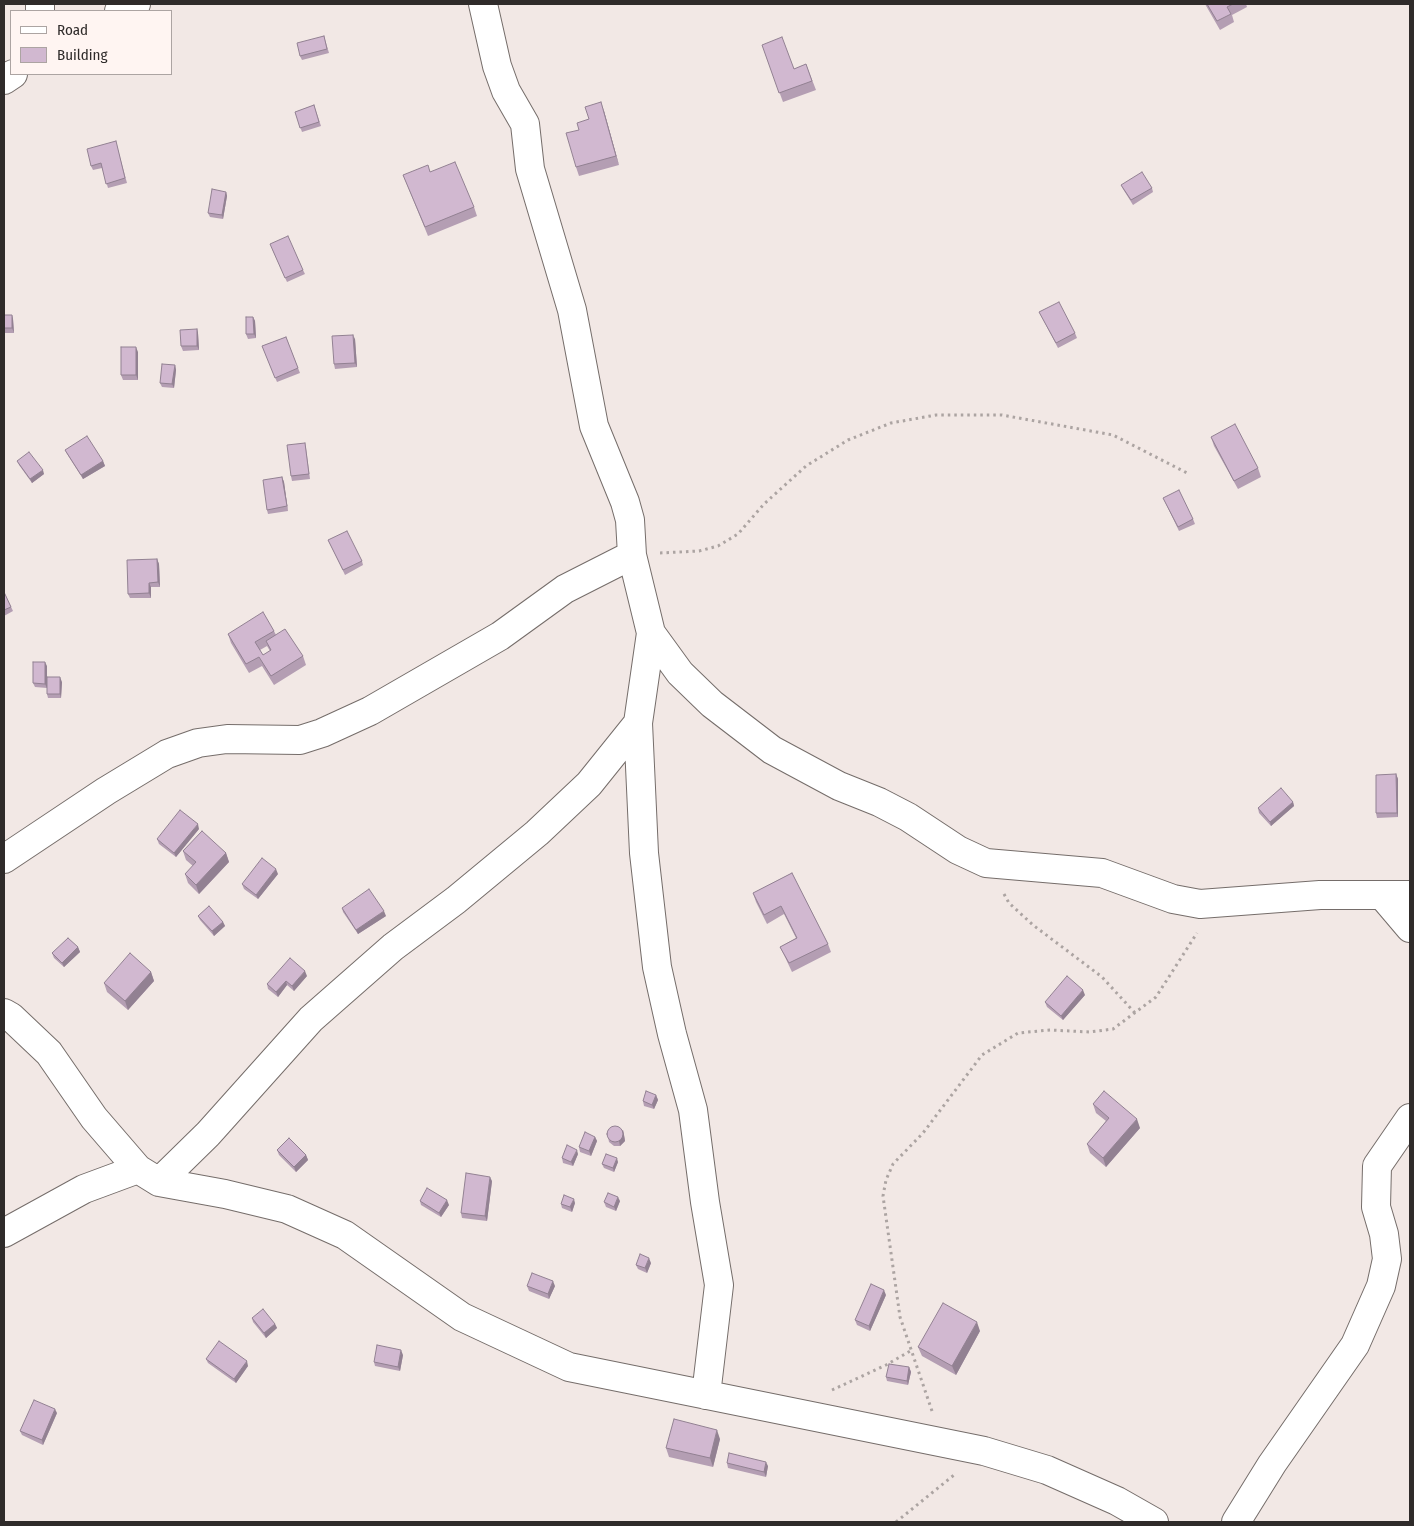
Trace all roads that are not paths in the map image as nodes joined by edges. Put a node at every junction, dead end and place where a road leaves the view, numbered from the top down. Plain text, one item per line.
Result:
1 (136, 4) edge
2 (483, 4) edge
3 (121, 10) edge
4 (632, 556) junction
5 (651, 633) junction
6 (638, 723) junction
7 (4, 859) edge
8 (1410, 894) edge
9 (1382, 895) junction
10 (1410, 928) edge
11 (4, 1013) edge
12 (1410, 1118) edge
13 (148, 1175) junction
14 (4, 1233) edge
15 (706, 1396) junction
16 (1154, 1522) edge
17 (1236, 1522) edge

1 - 3 street
2 - 4 street
4 - 5 street
4 - 7 street
5 - 6 street
5 - 9 street
6 - 13 street
6 - 15 street
8 - 9 street
9 - 10 street
11 - 13 street
12 - 17 street
13 - 14 street
13 - 15 street
15 - 16 street

